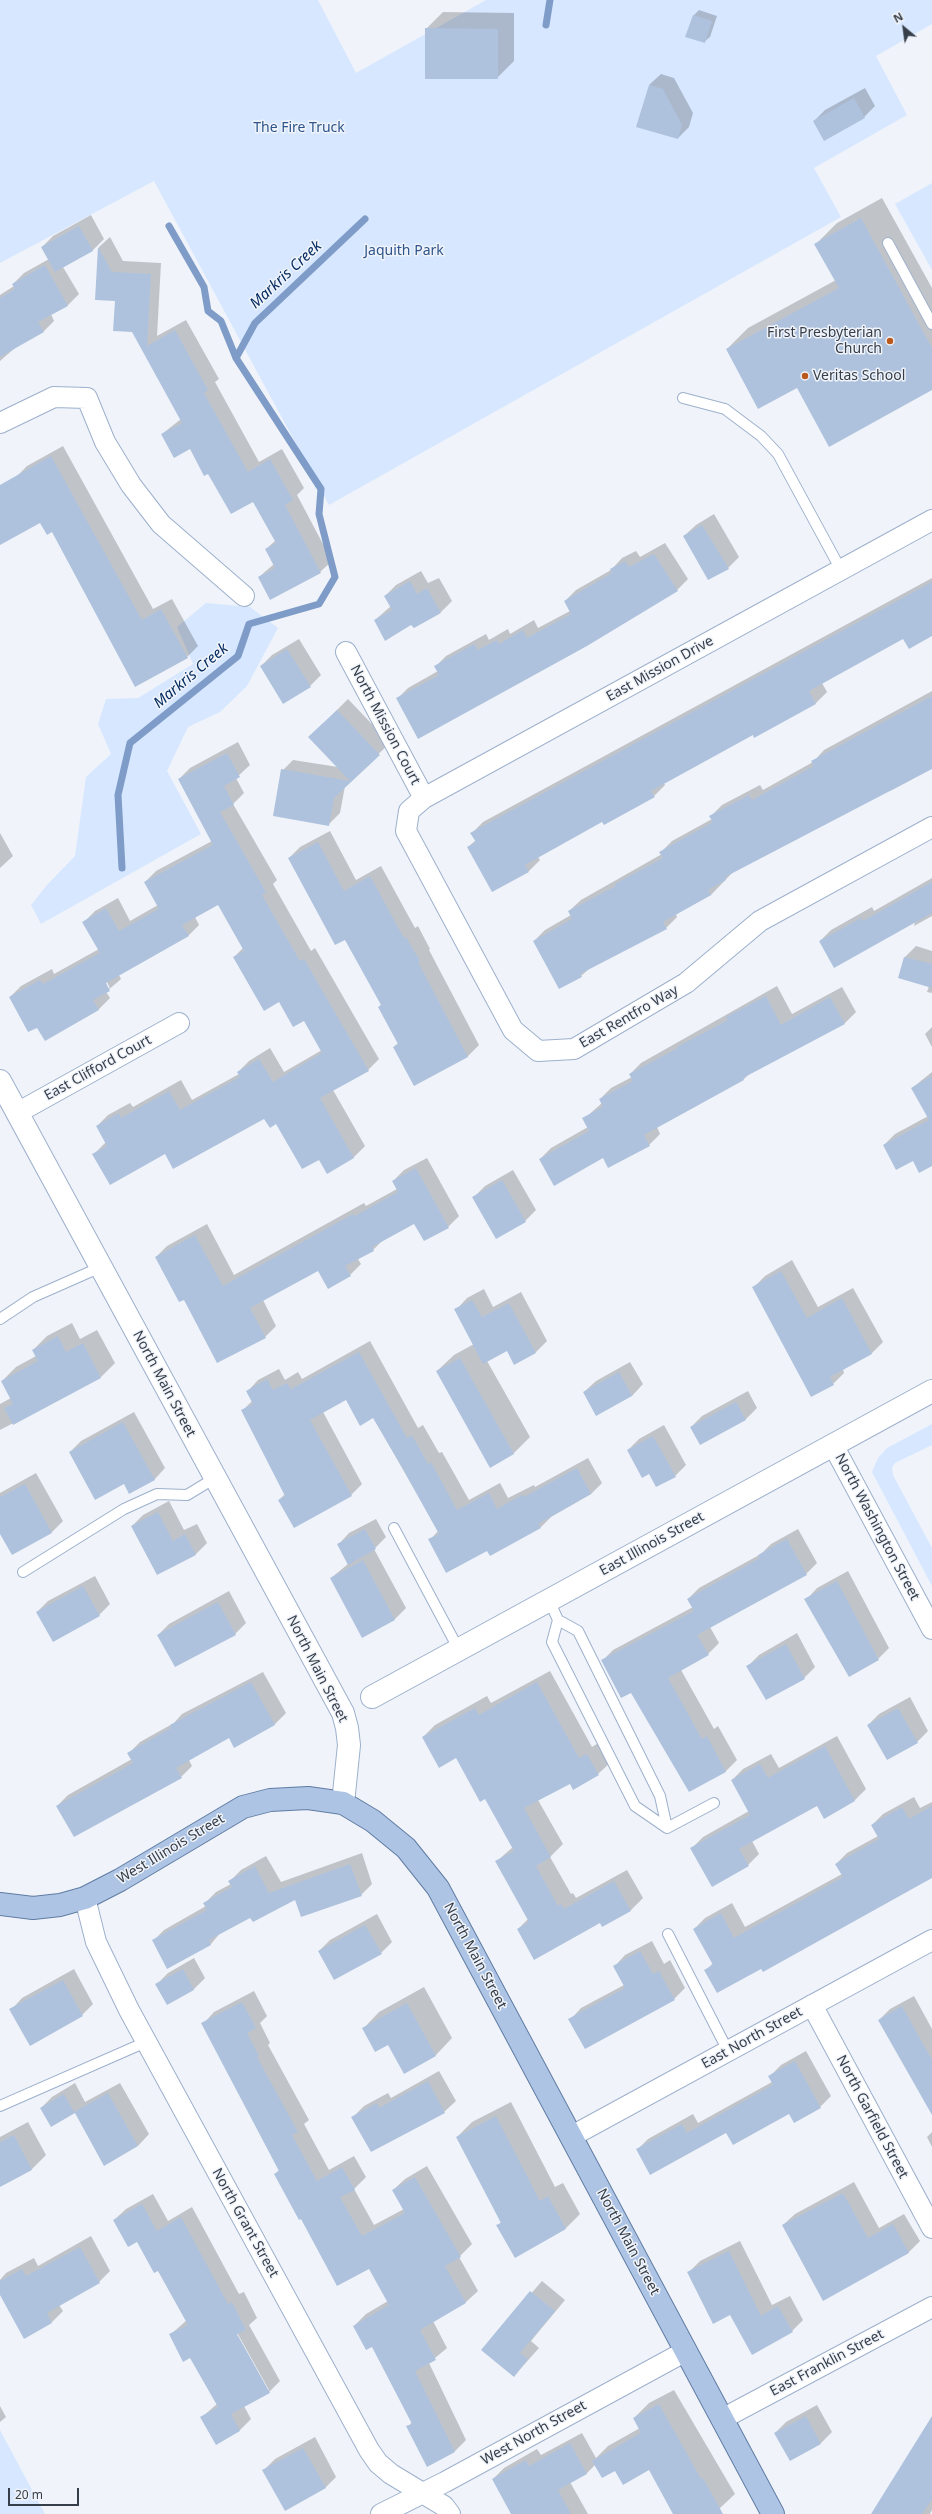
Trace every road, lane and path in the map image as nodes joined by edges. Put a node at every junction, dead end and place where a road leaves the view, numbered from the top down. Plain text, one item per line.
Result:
1 (888, 243) dead end
2 (932, 324) edge
3 (683, 398) dead end
4 (0, 423) edge
5 (932, 520) edge
6 (841, 570) junction
7 (244, 596) dead end
8 (346, 652) dead end
9 (424, 798) junction
10 (932, 827) edge
11 (406, 831) joint
12 (179, 1024) dead end
13 (0, 1081) edge
14 (17, 1113) junction
15 (101, 1267) junction
16 (0, 1319) edge
17 (932, 1391) edge
18 (833, 1445) junction
19 (215, 1478) junction
20 (394, 1528) dead end
21 (23, 1572) dead end
22 (549, 1600) junction
23 (558, 1620) junction
24 (932, 1629) edge
25 (459, 1650) junction
26 (372, 1697) dead end
27 (343, 1803) junction
28 (714, 1803) dead end
29 (666, 1828) junction
30 (85, 1898) junction
31 (0, 1904) edge
32 (668, 1934) dead end
33 (932, 1940) edge
34 (812, 2005) junction
35 (146, 2042) junction
36 (728, 2051) junction
37 (0, 2106) edge
38 (572, 2136) junction
39 (932, 2228) edge
40 (932, 2307) edge
41 (686, 2351) junction
42 (722, 2420) junction
43 (421, 2492) junction
44 (381, 2514) edge
45 (450, 2514) edge
46 (773, 2514) edge

1 - 2 lane
3 - 6 lane
4 - 7 street
5 - 6 street, East Mission Drive
6 - 9 street, East Mission Drive
8 - 9 street, North Mission Court
9 - 11 street, East Mission Drive
10 - 11 street, East Rentfro Way
12 - 14 street, East Clifford Court
13 - 14 street, North Main Street
14 - 15 street, North Main Street
15 - 16 lane
15 - 19 street, North Main Street
17 - 18 street, East Illinois Street
18 - 22 street, East Illinois Street
18 - 24 street, North Washington Street
19 - 21 lane
19 - 27 street, North Main Street
20 - 25 lane
22 - 23 lane
22 - 25 street, East Illinois Street
23 - 29 lane
23 - 29 lane
25 - 26 street, East Illinois Street
27 - 30 main road, West Illinois Street
27 - 38 main road, North Main Street
28 - 29 lane
30 - 31 main road, West Illinois Street
30 - 35 street, North Grant Street
32 - 36 lane
33 - 34 street, East North Street
34 - 36 street, East North Street
34 - 39 street, North Garfield Street
35 - 37 lane
35 - 43 street, North Grant Street
36 - 38 street, East North Street
38 - 41 main road, North Main Street
40 - 42 street, East Franklin Street
41 - 42 main road, North Main Street
41 - 43 street, West North Street
42 - 46 main road, North Main Street
43 - 44 street, West North Street
43 - 45 street, North Grant Street

